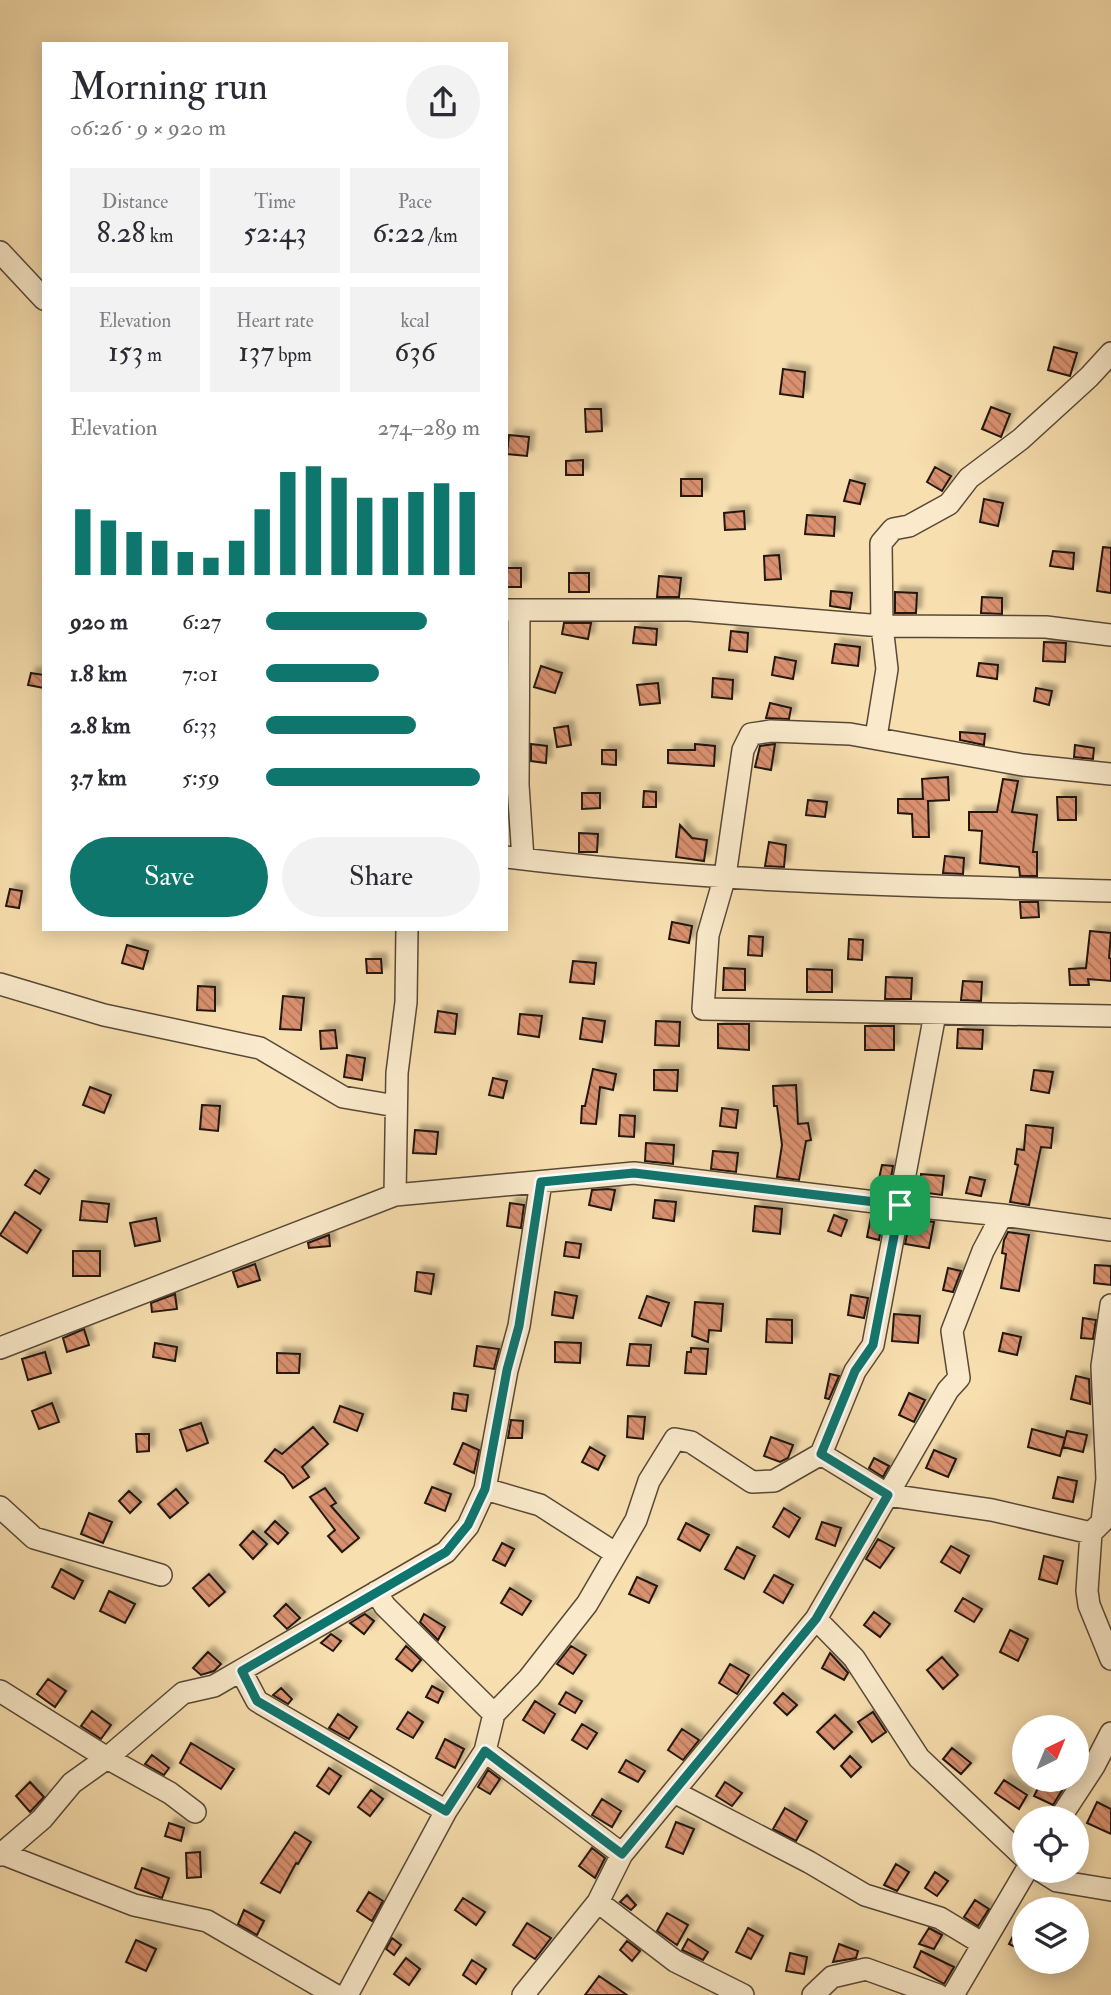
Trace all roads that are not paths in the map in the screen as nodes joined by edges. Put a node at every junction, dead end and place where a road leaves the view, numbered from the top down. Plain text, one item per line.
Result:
1 (0, 252) edge
2 (42, 297) edge
3 (1111, 353) edge
4 (512, 610) edge
5 (882, 626) junction
6 (1111, 635) edge
7 (876, 737) junction
8 (1111, 774) edge
9 (514, 858) edge
10 (725, 876) junction
11 (1111, 891) edge
12 (408, 931) edge
13 (0, 984) edge
14 (935, 1014) junction
15 (1111, 1016) edge
16 (396, 1106) junction
17 (541, 1182) junction
18 (395, 1195) junction
19 (900, 1205) junction
20 (1002, 1215) junction
21 (1111, 1230) edge
22 (1111, 1305) edge
23 (0, 1348) edge
24 (1107, 1367) edge
25 (821, 1454) junction
26 (485, 1489) junction
27 (888, 1495) junction
28 (0, 1507) edge
29 (1091, 1533) junction
30 (615, 1553) junction
31 (162, 1575) dead end
32 (376, 1592) junction
33 (816, 1619) junction
34 (1111, 1659) edge
35 (242, 1671) junction
36 (0, 1692) edge
37 (494, 1714) junction
38 (1111, 1733) edge
39 (485, 1751) junction
40 (107, 1758) junction
41 (674, 1792) junction
42 (1068, 1806) edge
43 (446, 1811) junction
44 (195, 1812) dead end
45 (1012, 1846) edge
46 (622, 1854) junction
47 (2, 1855) edge
48 (1019, 1883) edge
49 (1069, 1883) edge
50 (1111, 1890) edge
51 (598, 1902) junction
52 (983, 1944) junction
53 (335, 1995) edge
54 (347, 1995) edge
55 (523, 1995) edge
56 (743, 1995) edge
57 (813, 1995) edge
58 (938, 1995) edge
59 (953, 1995) edge

1 - 2 street
3 - 5 street
4 - 5 street
4 - 9 street
5 - 6 street
5 - 7 street
7 - 8 street
7 - 10 street
9 - 10 street
10 - 11 street
10 - 14 street
12 - 16 street
13 - 16 street
14 - 15 street
14 - 19 street
16 - 18 street
17 - 18 street
17 - 19 street
17 - 26 street
18 - 23 street
19 - 20 street
19 - 25 street
20 - 21 street
20 - 27 street
22 - 24 street
24 - 29 street
25 - 27 street
25 - 30 street
26 - 30 street
26 - 32 street
27 - 29 street
27 - 33 street
28 - 31 street
29 - 34 street
30 - 37 street
32 - 35 street
32 - 37 street
33 - 41 street
33 - 45 street
35 - 40 street
35 - 43 street
36 - 40 street
37 - 39 street
38 - 42 street
39 - 43 street
39 - 46 street
40 - 44 street
40 - 47 street
41 - 46 street
41 - 52 street
43 - 54 street
46 - 51 street
47 - 53 street
48 - 52 street
49 - 50 street
51 - 55 street
51 - 56 street
52 - 59 street
57 - 58 street

